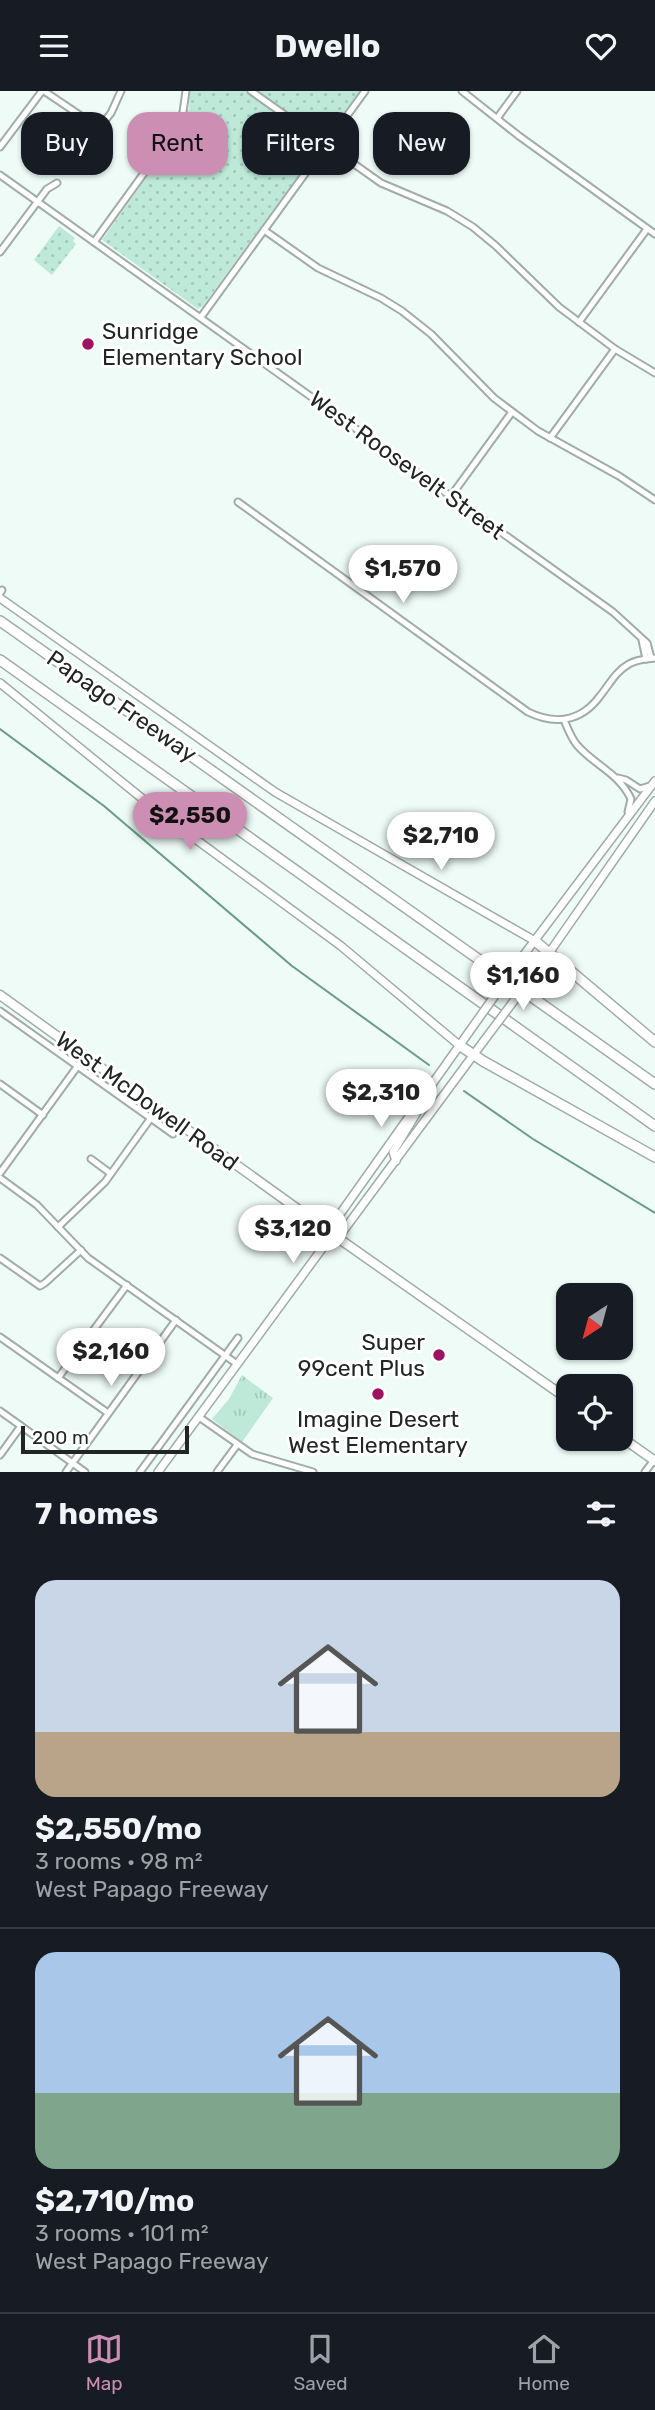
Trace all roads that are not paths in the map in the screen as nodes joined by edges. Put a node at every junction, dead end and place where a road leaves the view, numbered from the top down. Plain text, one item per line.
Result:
1 (43, 91) edge
2 (121, 91) edge
3 (186, 91) edge
4 (251, 91) edge
5 (365, 91) edge
6 (462, 91) edge
7 (517, 91) edge
8 (281, 112) edge
9 (350, 112) edge
10 (498, 117) junction
11 (0, 147) edge
12 (359, 167) edge
13 (0, 175) edge
14 (304, 175) edge
15 (57, 183) dead end
16 (38, 202) junction
17 (648, 229) junction
18 (264, 230) junction
19 (655, 234) edge
20 (94, 242) junction
21 (0, 252) edge
22 (201, 317) junction
23 (579, 322) junction
24 (615, 349) junction
25 (655, 373) edge
26 (512, 412) junction
27 (550, 438) junction
28 (451, 496) junction
29 (655, 500) edge
30 (238, 502) dead end
31 (1, 594) edge
32 (0, 619) edge
33 (651, 658) edge
34 (0, 660) edge
35 (0, 683) edge
36 (564, 720) junction
37 (618, 778) junction
38 (653, 784) edge
39 (644, 796) junction
40 (654, 803) edge
41 (621, 827) junction
42 (535, 940) junction
43 (550, 951) junction
44 (0, 995) edge
45 (0, 1011) edge
46 (455, 1041) junction
47 (655, 1042) edge
48 (474, 1055) junction
49 (85, 1056) junction
50 (78, 1067) junction
51 (0, 1084) edge
52 (655, 1084) edge
53 (424, 1092) junction
54 (158, 1108) junction
55 (43, 1115) junction
56 (150, 1118) junction
57 (655, 1126) edge
58 (173, 1134) dead end
59 (655, 1157) edge
60 (91, 1159) dead end
61 (396, 1161) junction
62 (110, 1173) junction
63 (0, 1176) edge
64 (58, 1227) junction
65 (328, 1231) junction
66 (338, 1238) junction
67 (324, 1246) junction
68 (80, 1250) junction
69 (0, 1258) edge
70 (127, 1285) junction
71 (176, 1320) junction
72 (0, 1337) edge
73 (238, 1338) dead end
74 (225, 1355) junction
75 (237, 1364) junction
76 (58, 1378) junction
77 (556, 1391) edge
78 (0, 1411) edge
79 (108, 1413) junction
80 (198, 1417) junction
81 (21, 1426) junction
82 (237, 1445) junction
83 (633, 1445) edge
84 (0, 1455) edge
85 (654, 1460) edge
86 (73, 1463) junction
87 (294, 1469) edge
88 (66, 1472) edge
89 (85, 1472) edge
90 (139, 1472) edge
91 (158, 1472) edge
92 (217, 1472) edge
93 (313, 1472) edge
94 (645, 1472) edge

1 - 2 street
1 - 11 street
3 - 20 street
4 - 8 street
5 - 9 street
6 - 10 street
7 - 10 street
10 - 17 street
12 - 23 street
13 - 16 street, West Roosevelt Street
14 - 18 street
15 - 16 street
16 - 20 street, West Roosevelt Street
16 - 21 street
17 - 19 street
17 - 23 street
18 - 22 street
18 - 26 street
20 - 22 street, West Roosevelt Street
22 - 28 street, West Roosevelt Street
23 - 24 street
24 - 25 street
24 - 27 street
26 - 27 street
26 - 28 street
27 - 29 street
28 - 33 street, West Roosevelt Street
30 - 36 street
31 - 42 main road
32 - 52 highway, Papago Freeway
33 - 36 street
34 - 57 highway, Papago Freeway
35 - 46 main road
36 - 37 street
37 - 38 street
37 - 41 street
38 - 39 main road
39 - 40 street
39 - 41 main road
40 - 43 main road
41 - 42 main road
42 - 43 highway
42 - 46 main road, bridge
43 - 47 highway
43 - 48 main road, bridge
44 - 49 main road, West McDowell Road
45 - 50 street, West McDowell Road
46 - 48 highway
46 - 53 main road
48 - 59 highway
48 - 61 main road
49 - 50 street
49 - 54 main road, West McDowell Road
50 - 55 street
50 - 56 street, West McDowell Road
51 - 55 street
53 - 61 main road
53 - 65 main road
54 - 56 street
54 - 65 main road, West McDowell Road
55 - 63 street
56 - 58 street, West McDowell Road
56 - 62 street
60 - 62 street
61 - 66 main road
62 - 64 street
63 - 64 street
64 - 68 street
65 - 66 main road, West McDowell Road
65 - 67 main road
66 - 67 main road
66 - 77 main road, West McDowell Road
67 - 75 main road
68 - 69 street
68 - 70 street
70 - 71 street
70 - 76 street
71 - 74 street
71 - 79 street
72 - 76 street
73 - 74 street
74 - 75 street
74 - 90 street
75 - 80 main road
76 - 79 street
78 - 81 street
79 - 86 street
80 - 82 street
80 - 91 main road
81 - 84 street
81 - 86 street
82 - 87 street
82 - 92 street
83 - 85 main road
85 - 94 street
86 - 88 street
86 - 89 street
87 - 93 street

